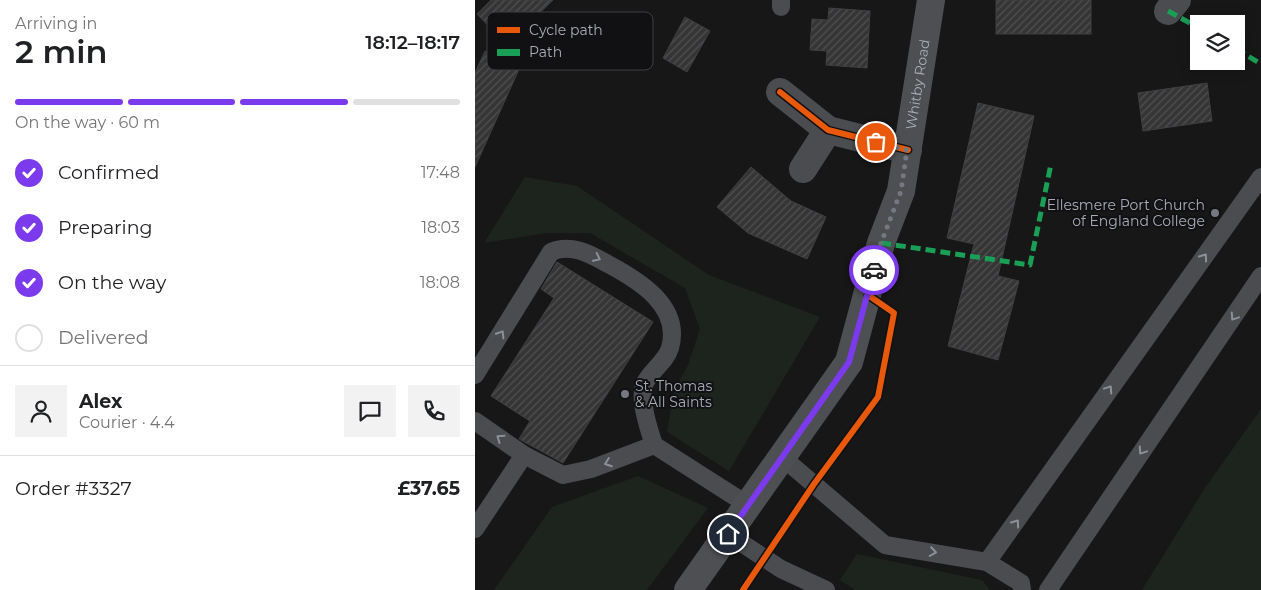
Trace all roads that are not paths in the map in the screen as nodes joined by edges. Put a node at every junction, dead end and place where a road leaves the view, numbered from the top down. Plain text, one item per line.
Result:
1 (931, 0) edge
2 (779, 92) dead end
3 (828, 130) junction
4 (907, 150) junction
5 (803, 170) dead end
6 (1261, 177) edge
7 (1261, 276) edge
8 (475, 375) edge
9 (475, 421) edge
10 (654, 445) junction
11 (524, 455) junction
12 (782, 457) junction
13 (748, 504) junction
14 (475, 529) edge
15 (728, 534) junction
16 (987, 562) junction
17 (688, 590) edge
18 (826, 590) edge
19 (1022, 590) edge
20 (1048, 590) edge

1 - 4 main road, Whitby Road
2 - 3 street
3 - 4 street
3 - 5 street
4 - 12 main road, Whitby Road
16 -> 6 lane
7 -> 20 lane
8 -> 10 lane
11 -> 9 lane
10 -> 11 lane
10 - 13 lane
11 - 14 lane
12 - 13 main road, Whitby Road
12 -> 16 lane
13 - 15 main road, Whitby Road
15 - 17 main road, Whitby Road
15 - 18 lane
16 - 19 lane

